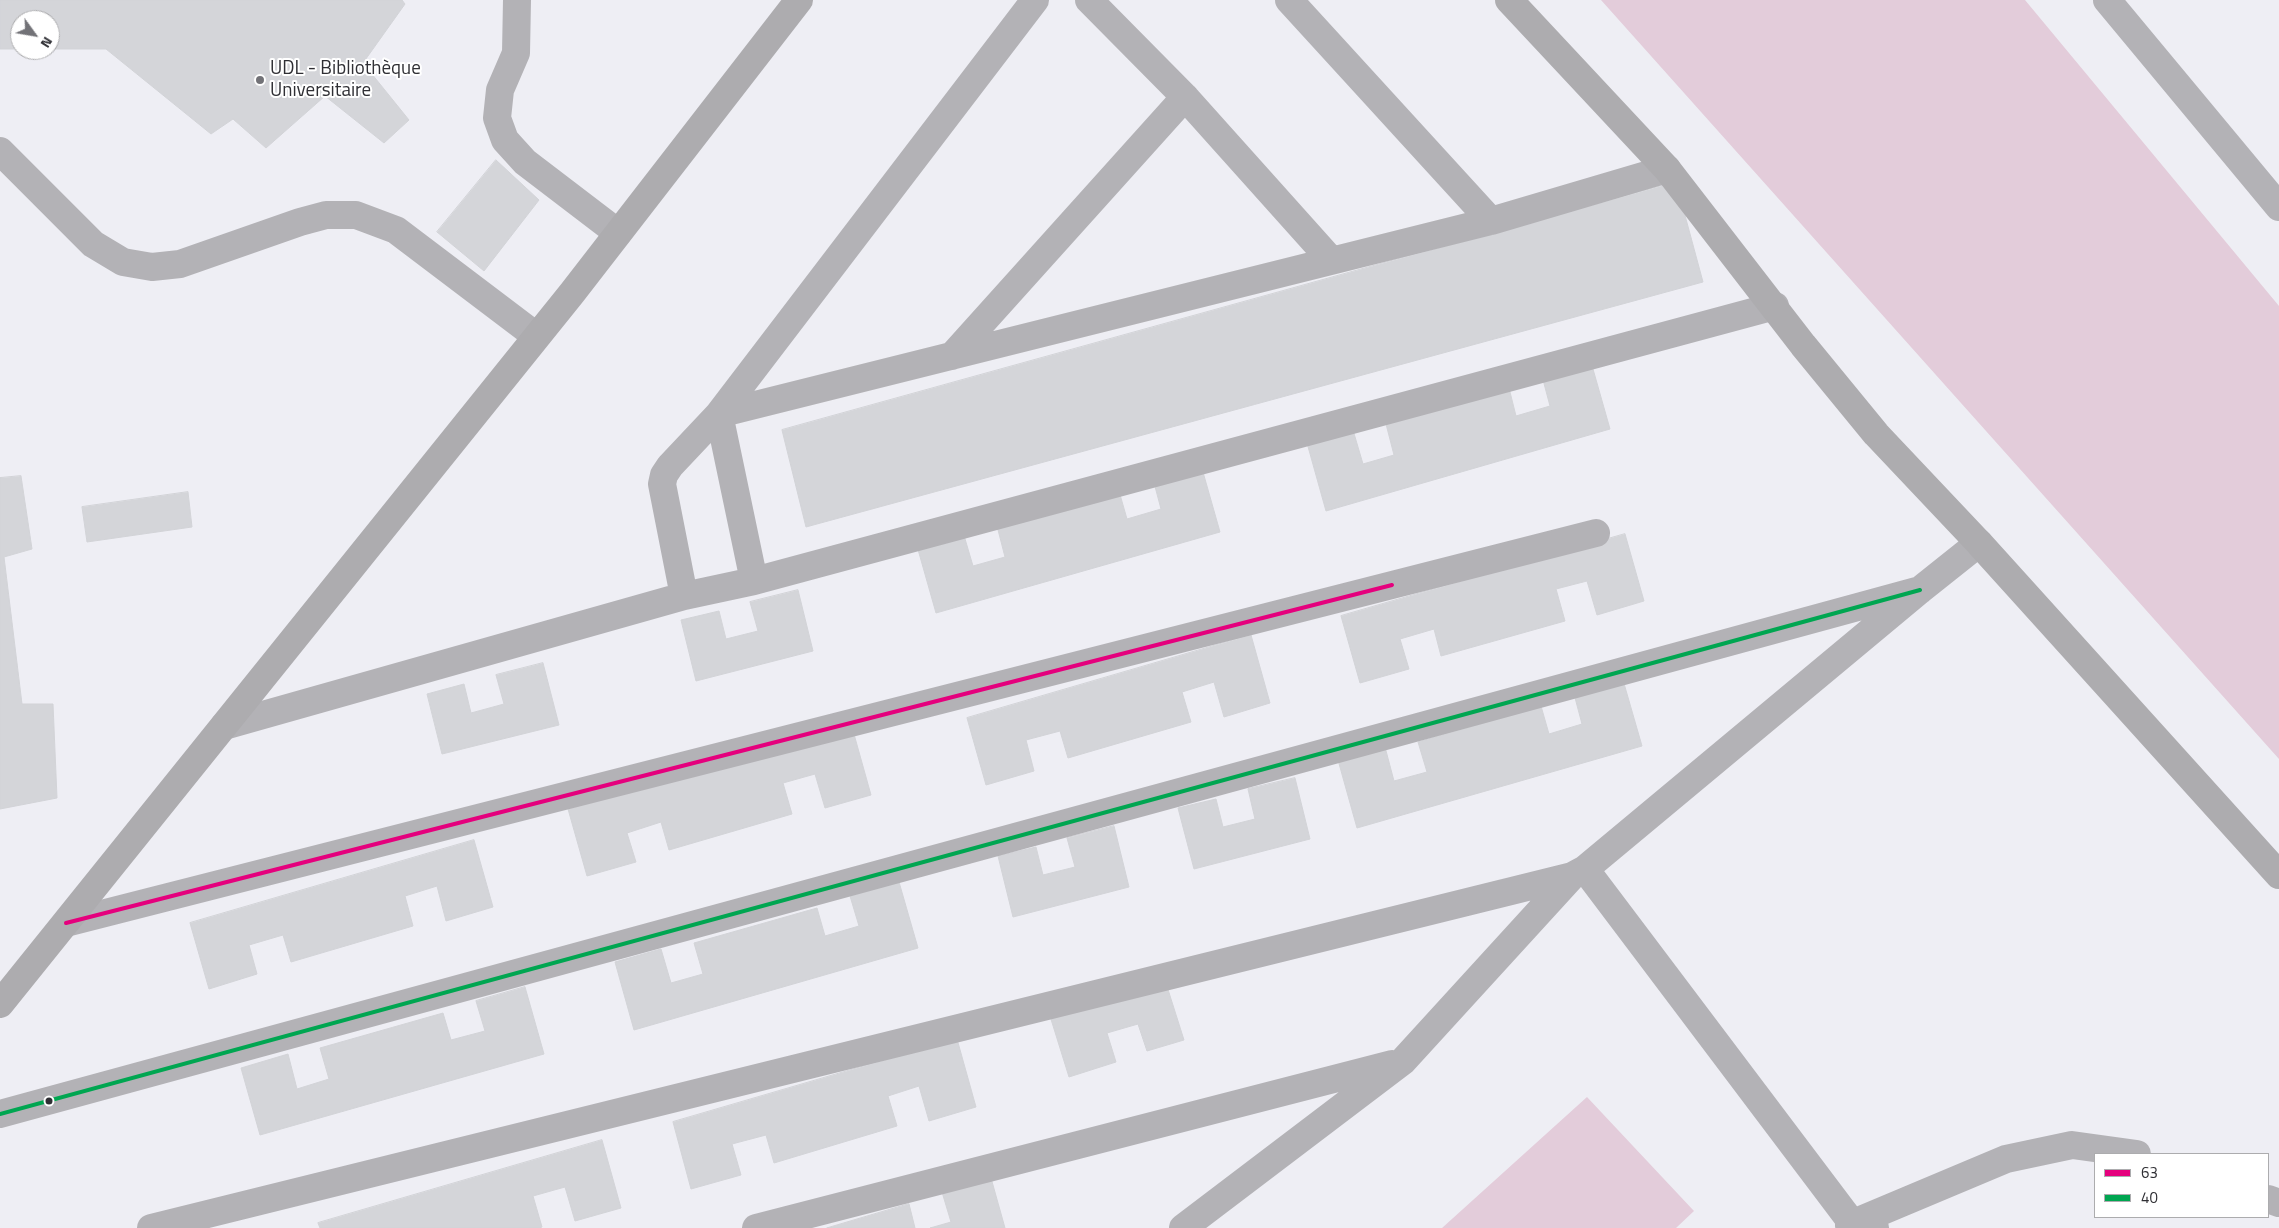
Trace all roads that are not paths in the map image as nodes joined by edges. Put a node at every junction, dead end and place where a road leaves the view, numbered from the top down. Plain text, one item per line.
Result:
1 (517, 0) edge
2 (799, 0) edge
3 (1035, 0) edge
4 (1090, 0) edge
5 (1289, 0) edge
6 (1509, 0) edge
7 (2106, 0) edge
8 (1185, 97) junction
9 (0, 151) edge
10 (1667, 168) junction
11 (2279, 207) edge
12 (1491, 221) junction
13 (618, 233) junction
14 (1331, 260) junction
15 (1775, 306) junction
16 (536, 336) junction
17 (952, 356) junction
18 (718, 414) junction
19 (1596, 533) dead end
20 (1979, 543) junction
21 (754, 581) junction
22 (1920, 590) junction
23 (684, 596) junction
24 (224, 726) junction
25 (1578, 873) junction
26 (2279, 875) edge
27 (66, 923) junction
28 (0, 1004) edge
29 (1403, 1061) junction
30 (0, 1114) edge
31 (2130, 1153) edge
32 (1857, 1226) edge
33 (151, 1228) edge
34 (756, 1228) edge
35 (1183, 1228) edge

1 - 13 street
2 - 13 main road
3 - 18 street
4 - 8 street
5 - 12 street
6 - 10 main road
7 - 11 street
8 - 14 street
8 - 17 street
9 - 16 street
10 - 12 street
10 - 15 main road
12 - 14 street
13 - 16 main road
14 - 17 street
15 - 20 main road
15 - 21 street
16 - 24 main road
17 - 18 street
18 - 21 street
18 - 23 street
19 - 27 street
20 - 22 street
20 - 26 main road
21 - 23 street
22 - 25 street
22 - 30 street
23 - 24 street
24 - 27 main road
25 - 29 street
25 - 32 street
25 - 33 street
27 - 28 main road
29 - 34 street
29 - 35 street
31 - 32 street

